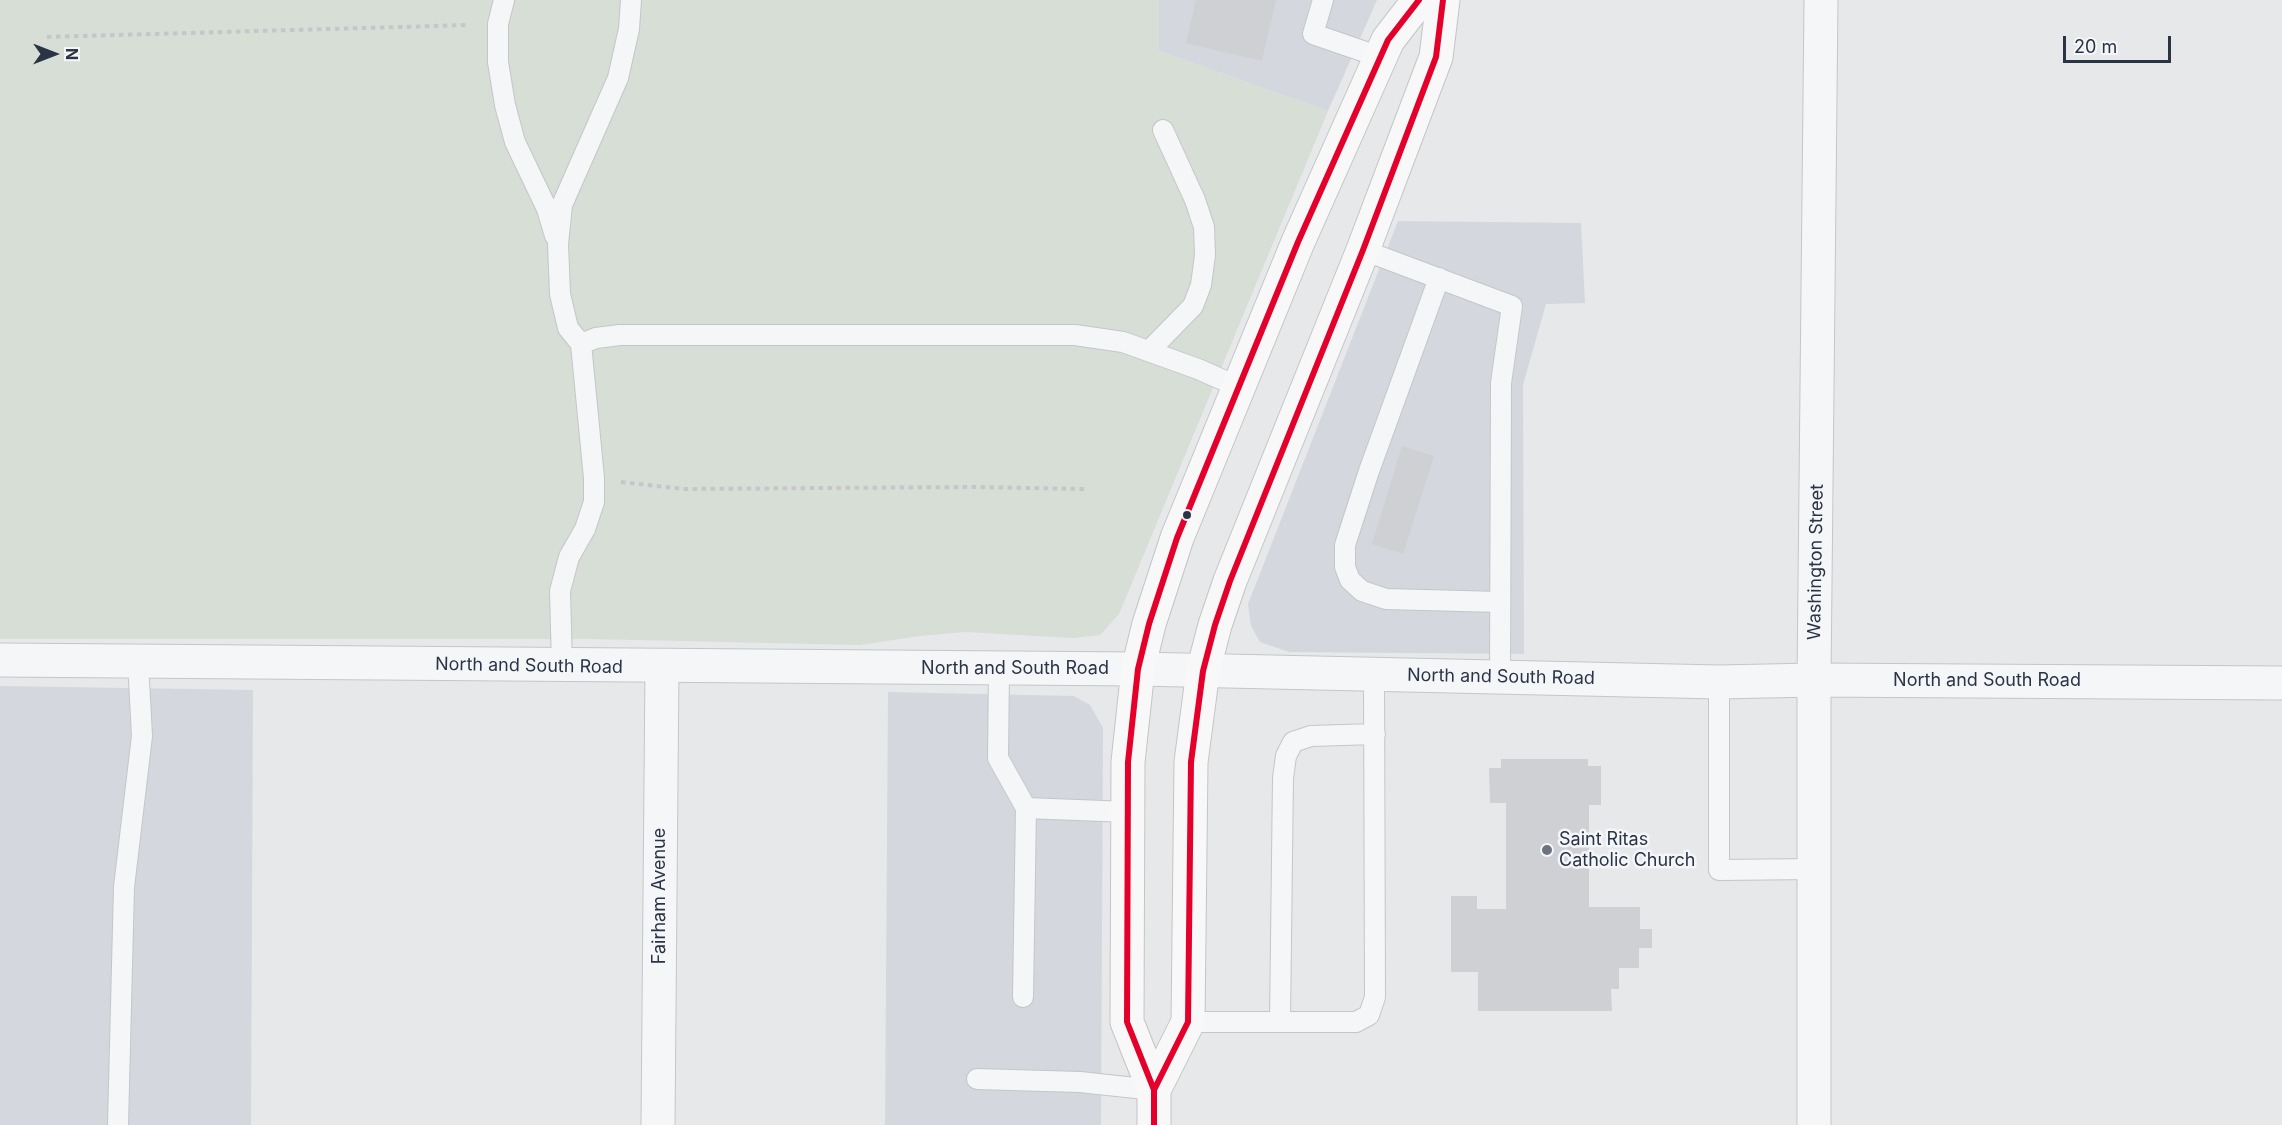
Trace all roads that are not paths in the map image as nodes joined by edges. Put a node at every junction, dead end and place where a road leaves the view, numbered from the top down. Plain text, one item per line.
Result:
1 (504, 0) edge
2 (631, 0) edge
3 (1323, 0) edge
4 (1419, 0) edge
5 (1443, 0) edge
6 (1821, 0) edge
7 (1380, 57) junction
8 (1163, 130) dead end
9 (558, 244) junction
10 (1363, 250) junction
11 (1439, 278) junction
12 (581, 344) junction
13 (1149, 351) junction
14 (1239, 387) junction
15 (1500, 602) junction
16 (0, 660) edge
17 (138, 662) junction
18 (562, 666) junction
19 (662, 667) junction
20 (999, 669) junction
21 (1138, 669) junction
22 (1203, 671) junction
23 (1374, 674) junction
24 (1500, 677) junction
25 (1815, 680) junction
26 (1719, 682) junction
27 (2282, 682) edge
28 (1375, 734) junction
29 (1026, 808) junction
30 (1128, 812) junction
31 (1815, 869) junction
32 (1023, 997) dead end
33 (1280, 1021) junction
34 (1188, 1022) junction
35 (977, 1079) dead end
36 (1154, 1090) junction
37 (118, 1125) edge
38 (658, 1125) edge
39 (1154, 1125) edge
40 (1814, 1125) edge

1 - 9 lane
2 - 9 lane
3 - 7 lane
4 - 7 main road
5 - 10 main road
6 - 25 street, Washington Street
7 - 14 main road
8 - 13 lane
9 - 12 lane
10 - 11 lane
10 - 22 main road
11 - 15 lane
11 - 15 lane
12 - 13 lane
12 - 18 lane
13 - 14 lane
14 - 21 main road
15 - 24 lane
16 - 17 street, North and South Road
17 - 18 street, North and South Road
17 - 37 lane
18 - 19 street, North and South Road
19 - 20 street, North and South Road
19 - 38 street, Fairham Avenue
20 - 21 street, North and South Road
20 - 29 lane
21 - 22 street, North and South Road
21 - 30 main road
22 - 23 street, North and South Road
22 - 34 main road
23 - 24 street, North and South Road
23 - 28 lane
24 - 26 street, North and South Road
25 - 26 street, North and South Road
25 - 27 street, North and South Road
25 - 31 street, Washington Street
26 - 31 lane
28 - 33 lane
28 - 33 lane
29 - 30 lane
29 - 32 lane
30 - 36 main road
31 - 40 street, Washington Street
33 - 34 lane
34 - 36 main road
35 - 36 lane
36 - 39 main road

